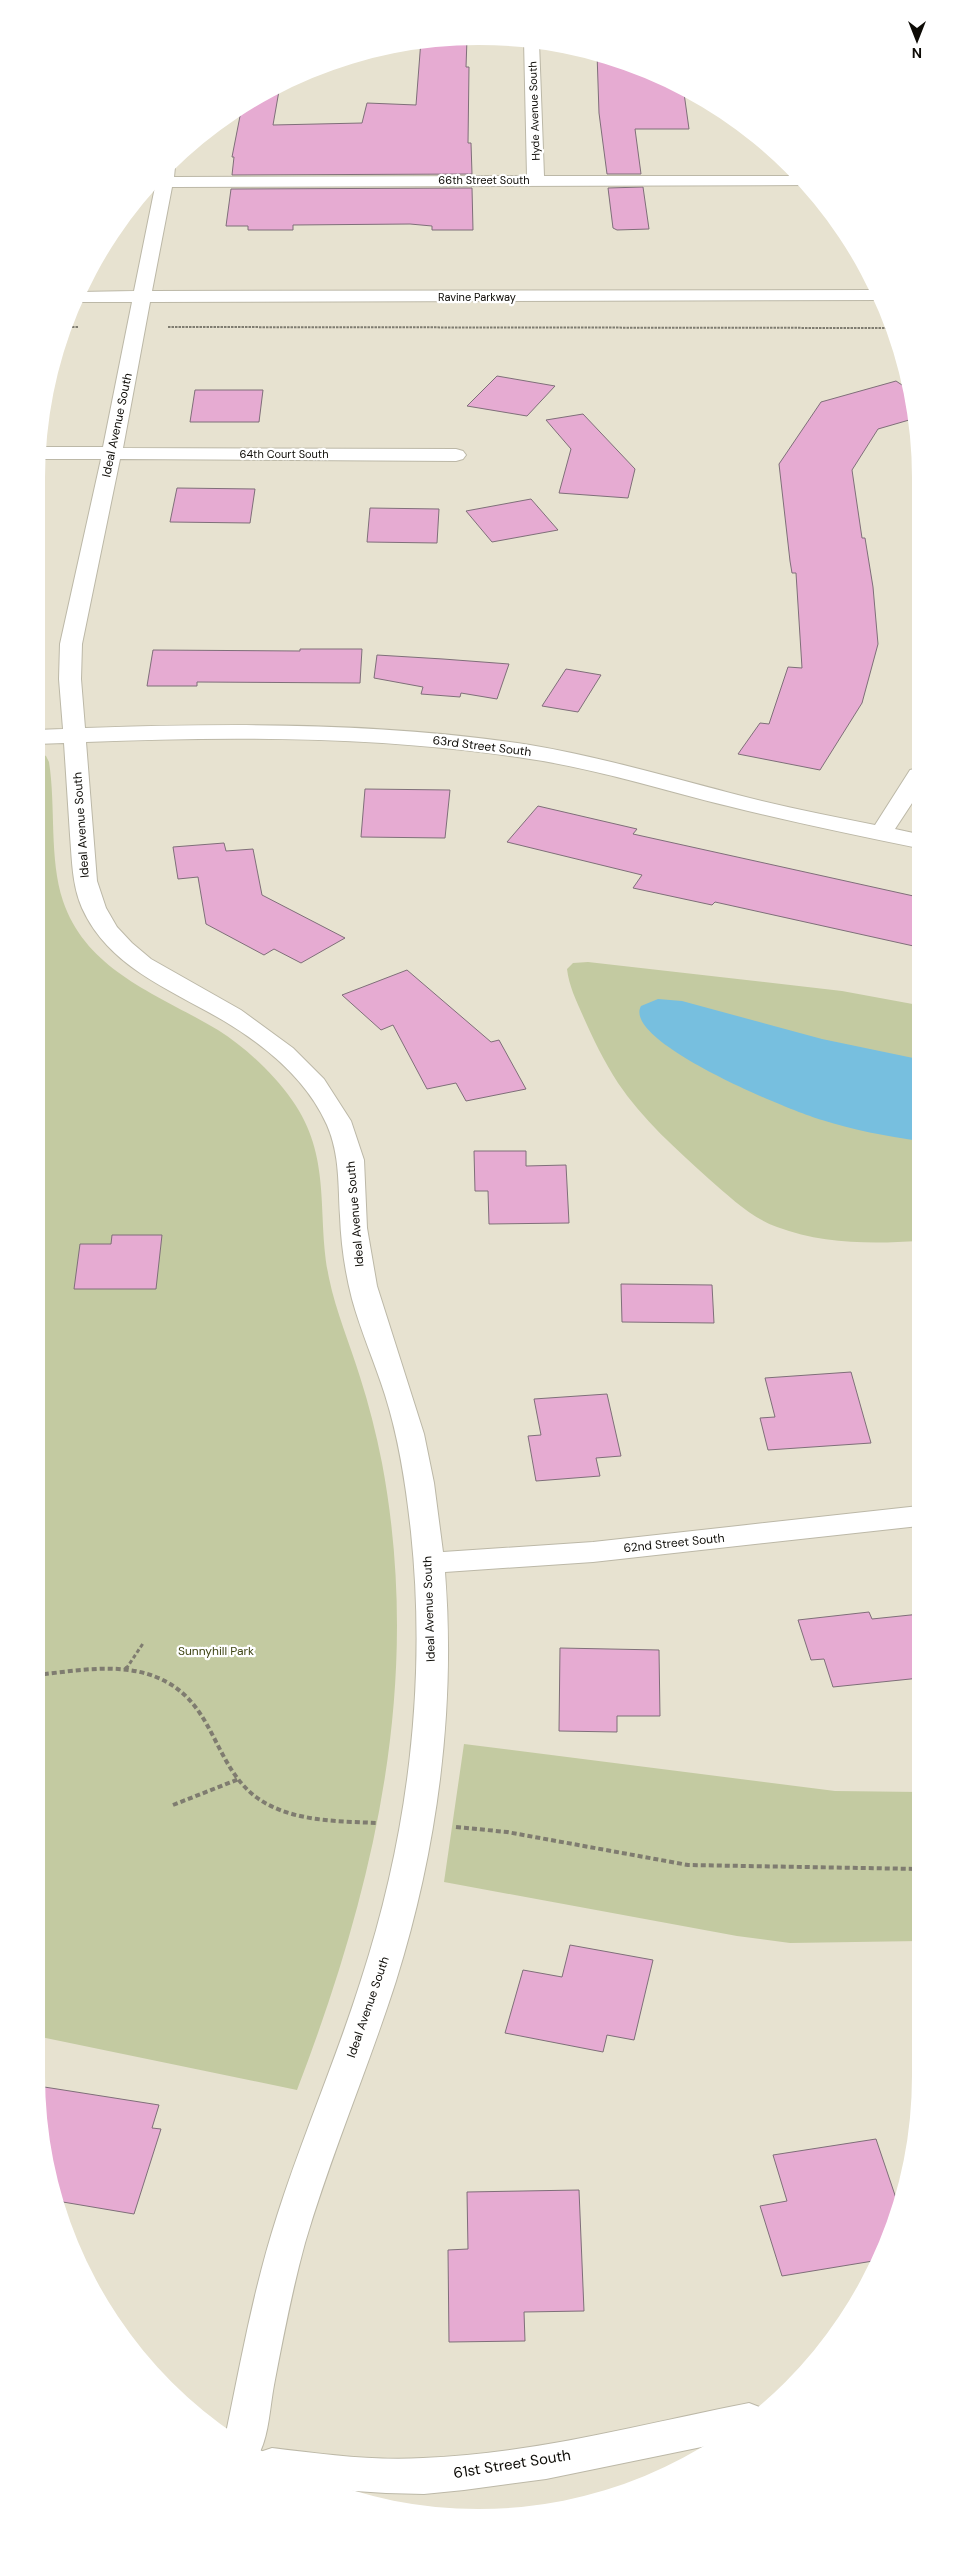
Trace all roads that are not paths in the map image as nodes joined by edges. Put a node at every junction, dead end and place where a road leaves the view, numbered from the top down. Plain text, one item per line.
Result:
1 (531, 49) edge
2 (167, 177) edge
3 (536, 180) junction
4 (793, 181) edge
5 (161, 184) edge
6 (871, 295) edge
7 (142, 297) junction
8 (85, 298) edge
9 (46, 453) edge
10 (111, 453) junction
11 (456, 455) dead end
12 (74, 735) junction
13 (45, 737) edge
14 (912, 785) edge
15 (881, 834) junction
16 (912, 840) edge
17 (912, 1517) edge
18 (428, 1563) junction
19 (738, 2422) edge
20 (244, 2440) edge
21 (294, 2467) edge

1 - 3 street, Hyde Avenue South
2 - 3 street, 66th Street South
3 - 4 street, 66th Street South
5 - 7 street, Ideal Avenue South
6 - 7 street, Ravine Parkway
7 - 8 street, Ravine Parkway
7 - 10 street, Ideal Avenue South
9 - 10 street, 64th Court South
10 - 11 street, 64th Court South
10 - 12 street, Ideal Avenue South
12 - 13 street, 63rd Street South
12 - 15 street, 63rd Street South
12 - 18 street, Ideal Avenue South
14 - 15 street
15 - 16 street, 63rd Street South
17 - 18 street, 62nd Street South
18 - 20 street, Ideal Avenue South
19 - 21 street, 61st Street South

